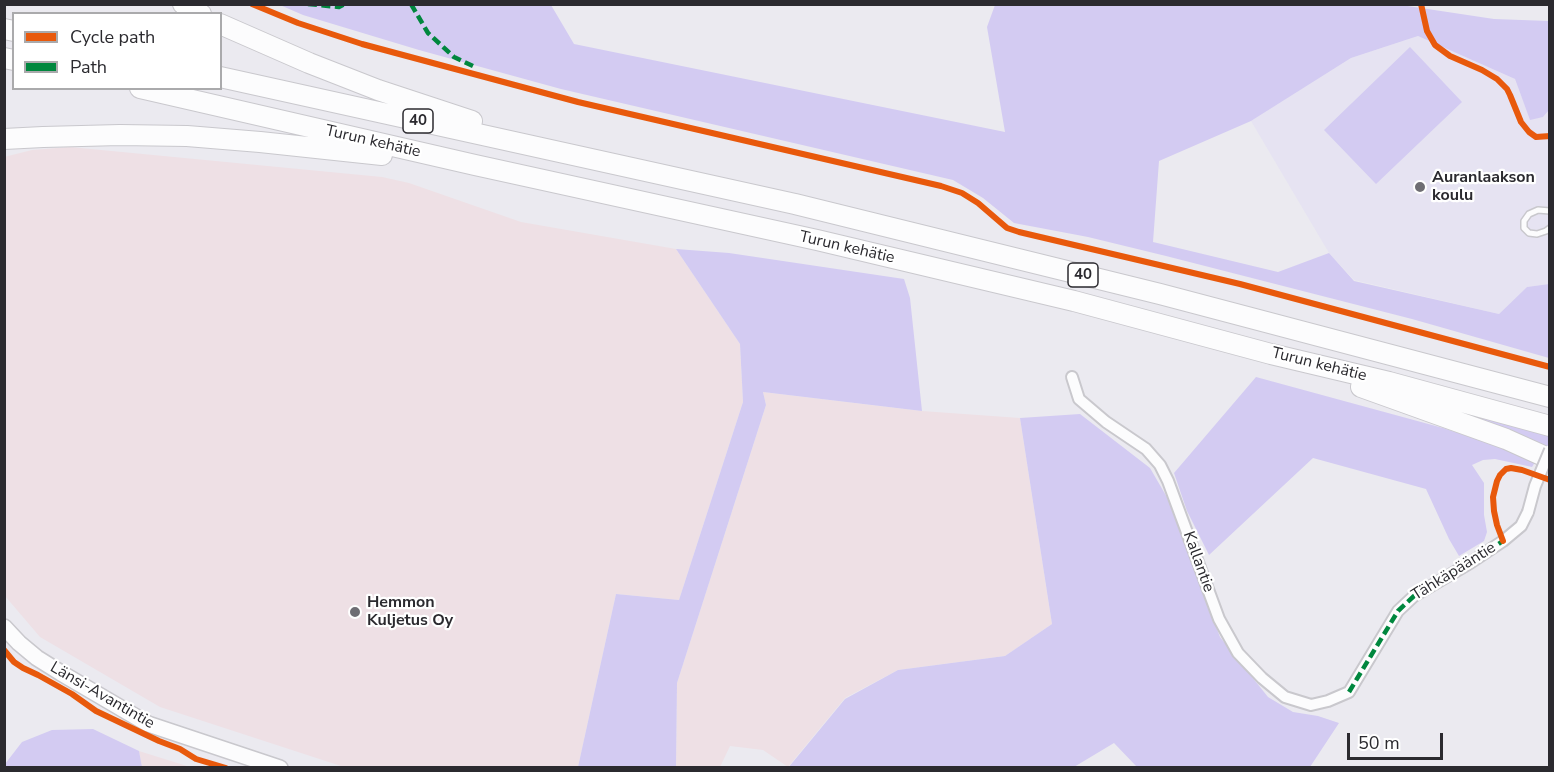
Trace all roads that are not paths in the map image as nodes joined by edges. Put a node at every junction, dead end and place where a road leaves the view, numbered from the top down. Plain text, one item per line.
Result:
1 (183, 4) edge
2 (197, 12) edge
3 (222, 25) edge
4 (222, 77) edge
5 (149, 90) edge
6 (4, 140) edge
7 (475, 165) junction
8 (615, 165) junction
9 (1550, 210) edge
10 (1550, 228) edge
11 (1271, 354) junction
12 (1072, 377) dead end
13 (1550, 397) edge
14 (1550, 426) edge
15 (1550, 450) edge
16 (1550, 459) edge
17 (4, 627) edge
18 (1349, 692) joint
19 (280, 768) edge

1 - 2 highway
3 - 8 highway
4 - 8 highway, Turun kehätie / 40
5 - 7 highway, Turun kehätie / 40
6 - 7 highway
7 - 11 highway, Turun kehätie / 40
8 - 13 highway, Turun kehätie / 40
9 - 10 lane
11 - 14 highway, Turun kehätie / 40
11 - 16 highway
12 - 18 street, Kallantie
15 - 18 street, Tähkäpääntie, bridge
17 - 19 street, Länsi-Avantintie

